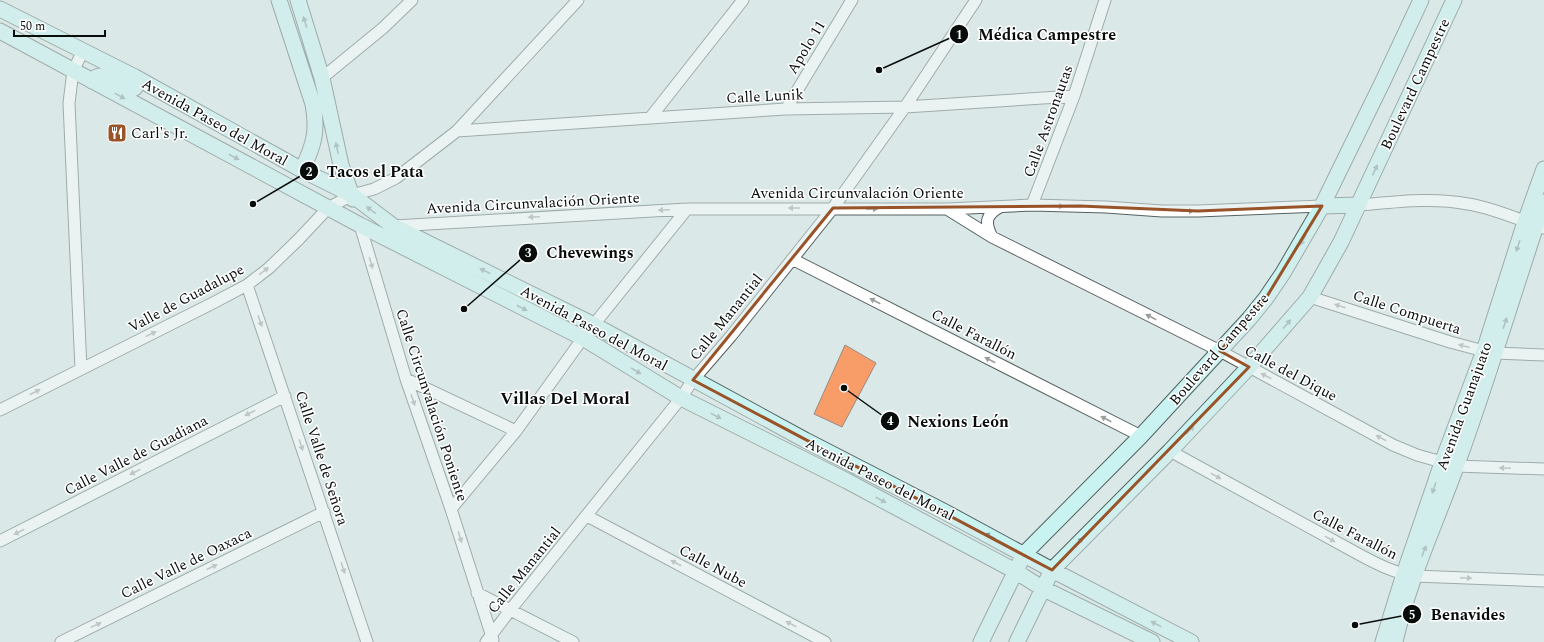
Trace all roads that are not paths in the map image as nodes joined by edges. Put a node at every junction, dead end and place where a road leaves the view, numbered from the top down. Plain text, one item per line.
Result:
1 (279, 0) edge
2 (298, 0) edge
3 (578, 0) edge
4 (742, 0) edge
5 (852, 0) edge
6 (976, 0) edge
7 (1105, 0) edge
8 (1420, 0) edge
9 (1454, 0) edge
10 (411, 1) edge
11 (0, 9) edge
12 (0, 31) edge
13 (83, 51) junction
14 (73, 71) junction
15 (322, 78) junction
16 (92, 81) junction
17 (1074, 96) junction
18 (184, 105) junction
19 (905, 107) junction
20 (786, 109) junction
21 (650, 118) junction
22 (457, 131) junction
23 (1544, 169) edge
24 (302, 170) junction
25 (352, 195) junction
26 (1544, 202) edge
27 (1032, 205) junction
28 (1359, 205) junction
29 (1001, 206) junction
30 (1322, 206) junction
31 (328, 208) junction
32 (833, 208) junction
33 (687, 209) junction
34 (947, 209) junction
35 (360, 225) junction
36 (1535, 225) edge
37 (393, 226) junction
38 (992, 237) junction
39 (792, 259) junction
40 (247, 285) junction
41 (1310, 296) junction
42 (594, 325) junction
43 (583, 338) junction
44 (1220, 351) junction
45 (1490, 352) junction
46 (1544, 355) edge
47 (1249, 367) junction
48 (81, 369) junction
49 (406, 379) junction
50 (693, 380) junction
51 (285, 396) junction
52 (681, 398) junction
53 (0, 410) edge
54 (516, 431) junction
55 (1141, 436) junction
56 (1170, 451) junction
57 (1449, 465) junction
58 (1544, 469) edge
59 (451, 509) junction
60 (324, 512) junction
61 (587, 516) junction
62 (0, 541) edge
63 (1024, 554) junction
64 (1052, 570) junction
65 (1015, 571) junction
66 (1409, 575) junction
67 (1544, 581) edge
68 (1042, 588) junction
69 (477, 593) junction
70 (511, 609) junction
71 (490, 640) edge
72 (366, 641) edge
73 (61, 642) edge
74 (574, 642) edge
75 (825, 642) edge
76 (981, 642) edge
77 (1017, 642) edge
78 (1152, 642) edge
79 (1191, 642) edge
80 (1383, 642) edge
81 (1395, 642) edge

1 - 24 street
15 -> 2 street
3 - 22 street, Valle de Guadalupe
4 - 21 street
5 - 20 street, Apolo 11
6 - 19 street, Calle Manantial
7 - 17 street, Calle Astronautas
8 - 30 street, Boulevard Campestre
28 -> 9 street, Boulevard Campestre
10 - 15 street
11 - 13 street, Avenida Paseo del Moral
12 - 14 street, Avenida Paseo del Moral
13 - 14 street
13 - 18 street, Avenida Paseo del Moral
14 - 16 street, Avenida Paseo del Moral
14 - 48 street
25 -> 15 street
16 - 18 street
16 -> 31 street, Avenida Paseo del Moral
17 - 19 street, Calle Lunik
17 - 27 street, Calle Astronautas
18 - 24 street, Avenida Paseo del Moral
19 - 20 street, Calle Lunik
19 - 32 street, Calle Manantial
20 - 21 street, Calle Lunik
21 - 22 street, Calle Lunik
22 - 25 street, Valle de Guadalupe
23 - 36 street, Avenida Guanajuato
24 - 25 street, Avenida Paseo del Moral
25 - 31 street, Valle de Guadalupe
25 - 35 street
37 -> 25 street, Avenida Paseo del Moral
26 - 36 street, Avenida Guanajuato
27 - 29 street, Avenida Circunvalación Oriente
27 -> 30 street, Avenida Circunvalación Oriente
28 - 30 street
28 - 36 street
28 - 41 street, Boulevard Campestre
29 - 34 street, Avenida Circunvalación Oriente
29 - 38 street
30 -> 44 street, Boulevard Campestre
31 - 35 street, Avenida Paseo del Moral
40 -> 31 street, Valle de Guadalupe
32 -> 33 street, Avenida Circunvalación Oriente
32 -> 34 street, Avenida Circunvalación Oriente
32 - 39 street, Calle Manantial
33 -> 37 street, Avenida Circunvalación Oriente
33 - 42 street
34 - 38 street, Calle del Dique
35 -> 43 street, Avenida Paseo del Moral
35 -> 49 street, Calle Circunvalación Poniente
36 - 45 street, Avenida Guanajuato
42 -> 37 street, Avenida Paseo del Moral
44 -> 38 street, Calle del Dique
39 - 50 street, Calle Manantial
55 -> 39 street, Calle Farallón
48 -> 40 street, Valle de Guadalupe
40 -> 51 street, Calle Valle de Señora
45 -> 41 street, Calle Compuerta
47 -> 41 street, Boulevard Campestre
42 - 43 street
42 - 50 street, Avenida Paseo del Moral
43 -> 52 street, Avenida Paseo del Moral
43 - 54 street
44 - 47 street, Calle del Dique
44 - 55 street, Boulevard Campestre
45 - 46 street, Calle Compuerta
45 - 57 street, Avenida Guanajuato
56 -> 47 street, Boulevard Campestre
57 -> 47 street, Calle del Dique
53 -> 48 street, Valle de Guadalupe
49 - 54 street
49 -> 59 street, Calle Circunvalación Poniente
50 - 52 street, Calle Manantial
63 -> 50 street, Avenida Paseo del Moral
51 -> 60 street, Calle Valle de Señora
51 -> 62 street, Calle Valle de Guadiana
52 - 61 street, Calle Manantial
52 -> 65 street, Avenida Paseo del Moral
54 - 59 street
55 - 63 street, Boulevard Campestre
64 -> 56 street, Boulevard Campestre
56 -> 66 street, Calle Farallón
58 -> 57 street, Calle del Dique
57 - 66 street, Avenida Guanajuato
59 -> 69 street, Calle Circunvalación Poniente
60 -> 72 street, Calle Valle de Señora
73 -> 60 street, Calle Valle de Oaxaca
61 - 70 street, Calle Manantial
75 -> 61 street, Calle Nube
63 - 64 street, Avenida Paseo del Moral
63 - 65 street, Boulevard Campestre
64 - 68 street, Boulevard Campestre
79 -> 64 street, Avenida Paseo del Moral
65 - 68 street, Avenida Paseo del Moral
65 - 76 street, Boulevard Campestre
66 -> 67 street, Calle Farallón
66 - 80 street, Avenida Guanajuato
66 - 81 street, Avenida Guanajuato
68 - 77 street, Boulevard Campestre
68 - 78 street, Avenida Paseo del Moral
69 - 70 street
69 - 71 street, Calle Circunvalación Poniente
70 - 71 street, Calle Manantial
70 - 74 street

